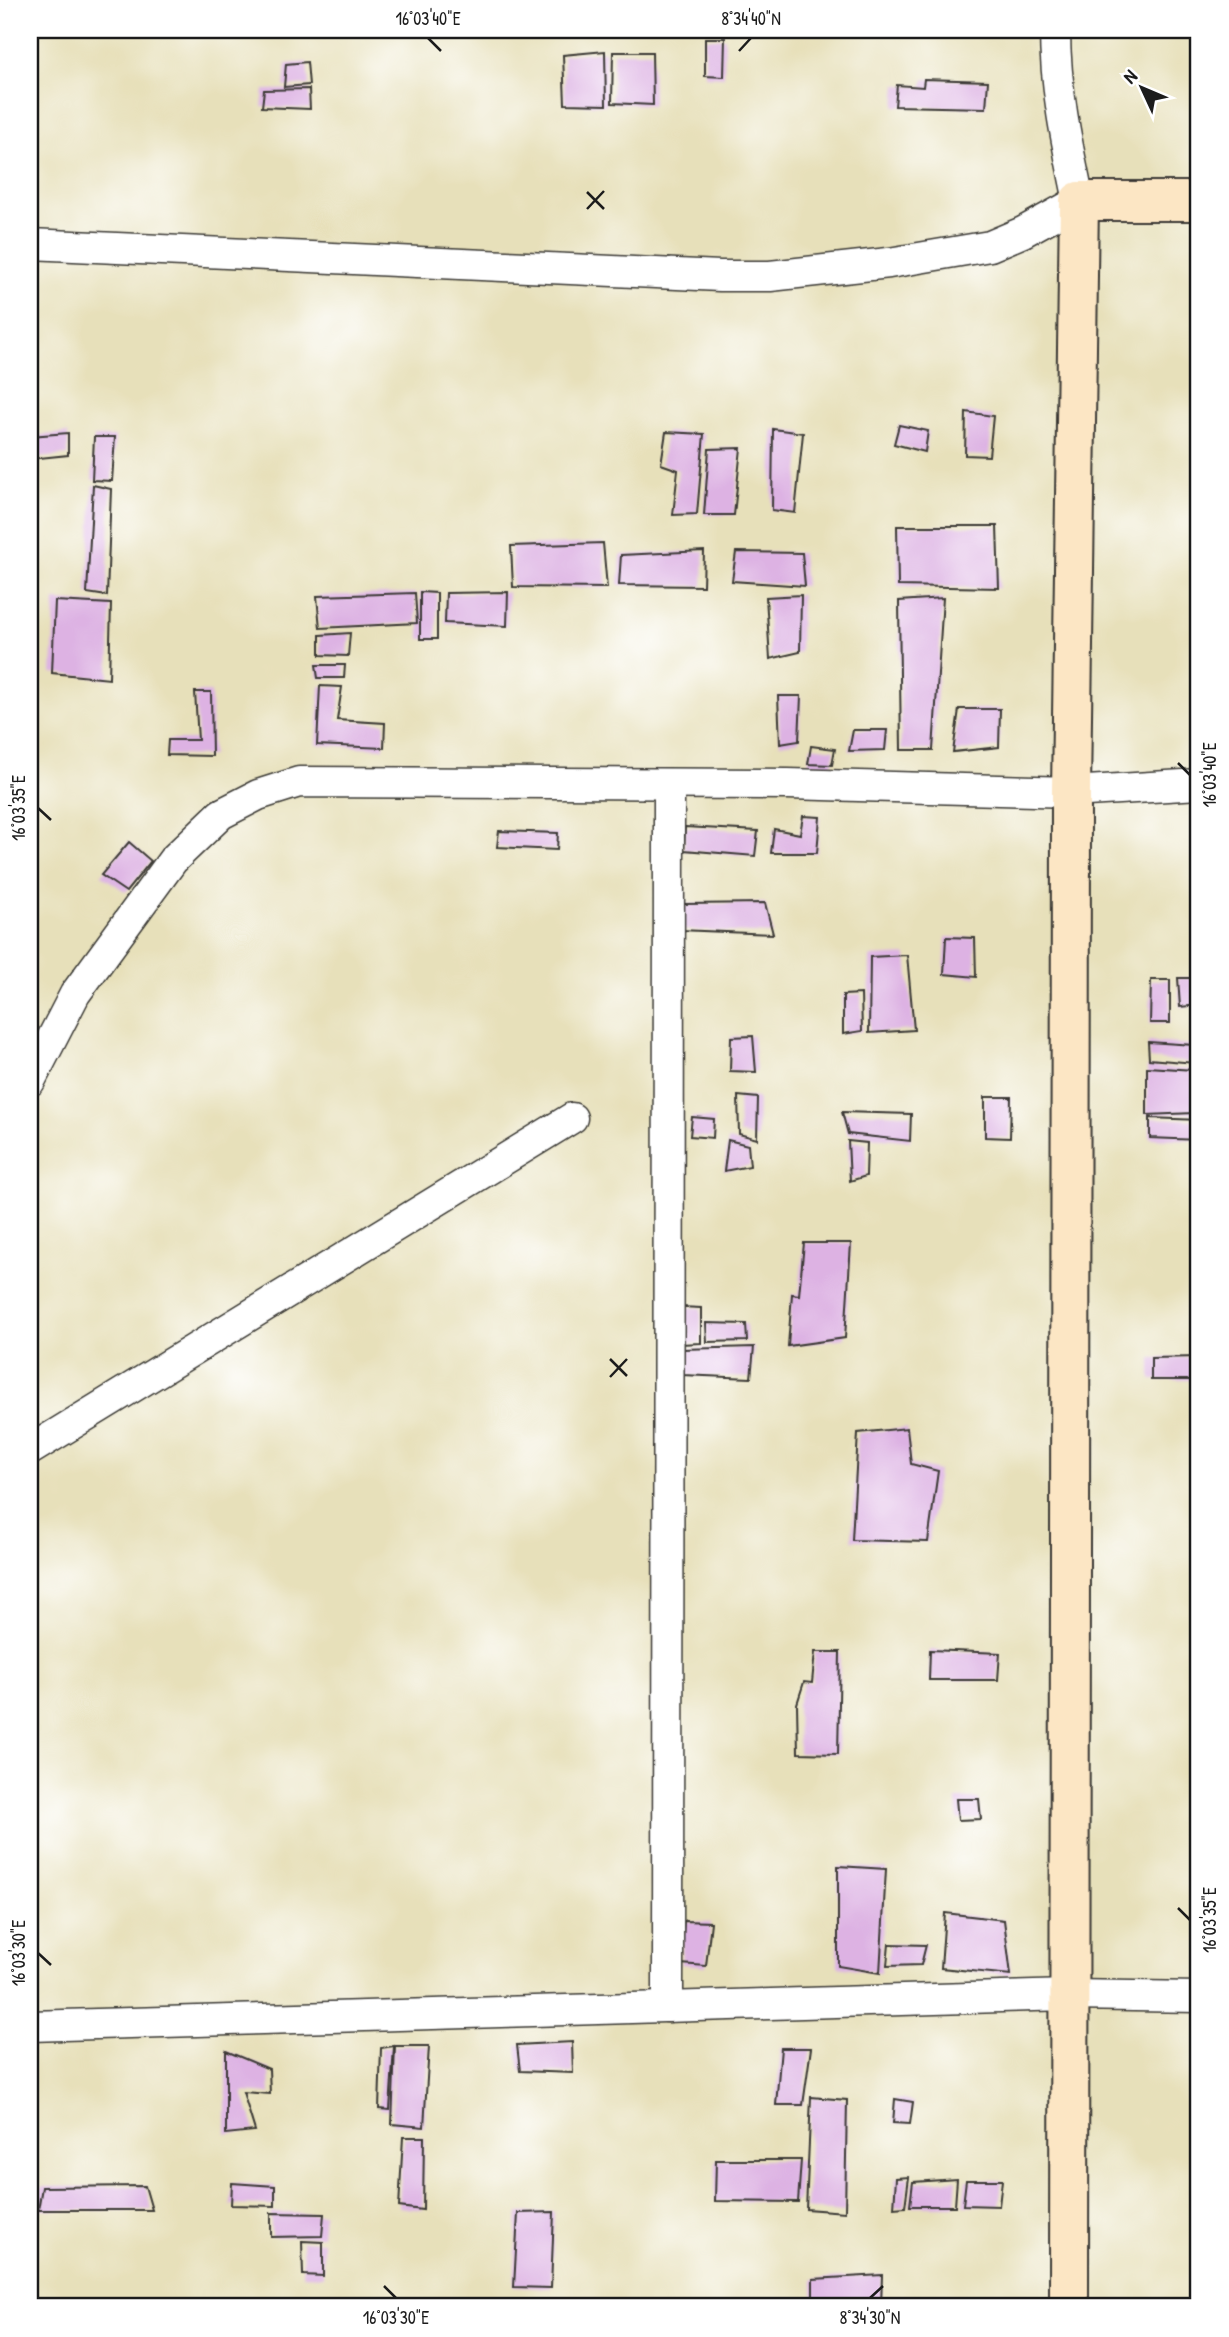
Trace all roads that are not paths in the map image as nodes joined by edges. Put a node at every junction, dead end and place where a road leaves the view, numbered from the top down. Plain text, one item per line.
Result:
1 (1055, 30) edge
2 (1079, 201) junction
3 (1199, 201) edge
4 (30, 244) edge
5 (669, 784) junction
6 (1199, 784) edge
7 (1071, 792) junction
8 (30, 1081) edge
9 (572, 1118) dead end
10 (30, 1450) edge
11 (1069, 1996) junction
12 (1199, 1997) edge
13 (668, 2007) junction
14 (30, 2026) edge
15 (1069, 2307) edge

1 - 2 street
2 - 3 street
2 - 4 street
2 - 7 street
5 - 7 street
5 - 8 street
5 - 13 street
6 - 7 street
7 - 11 street
9 - 10 street
11 - 12 street
11 - 13 street
11 - 15 street
13 - 14 street

